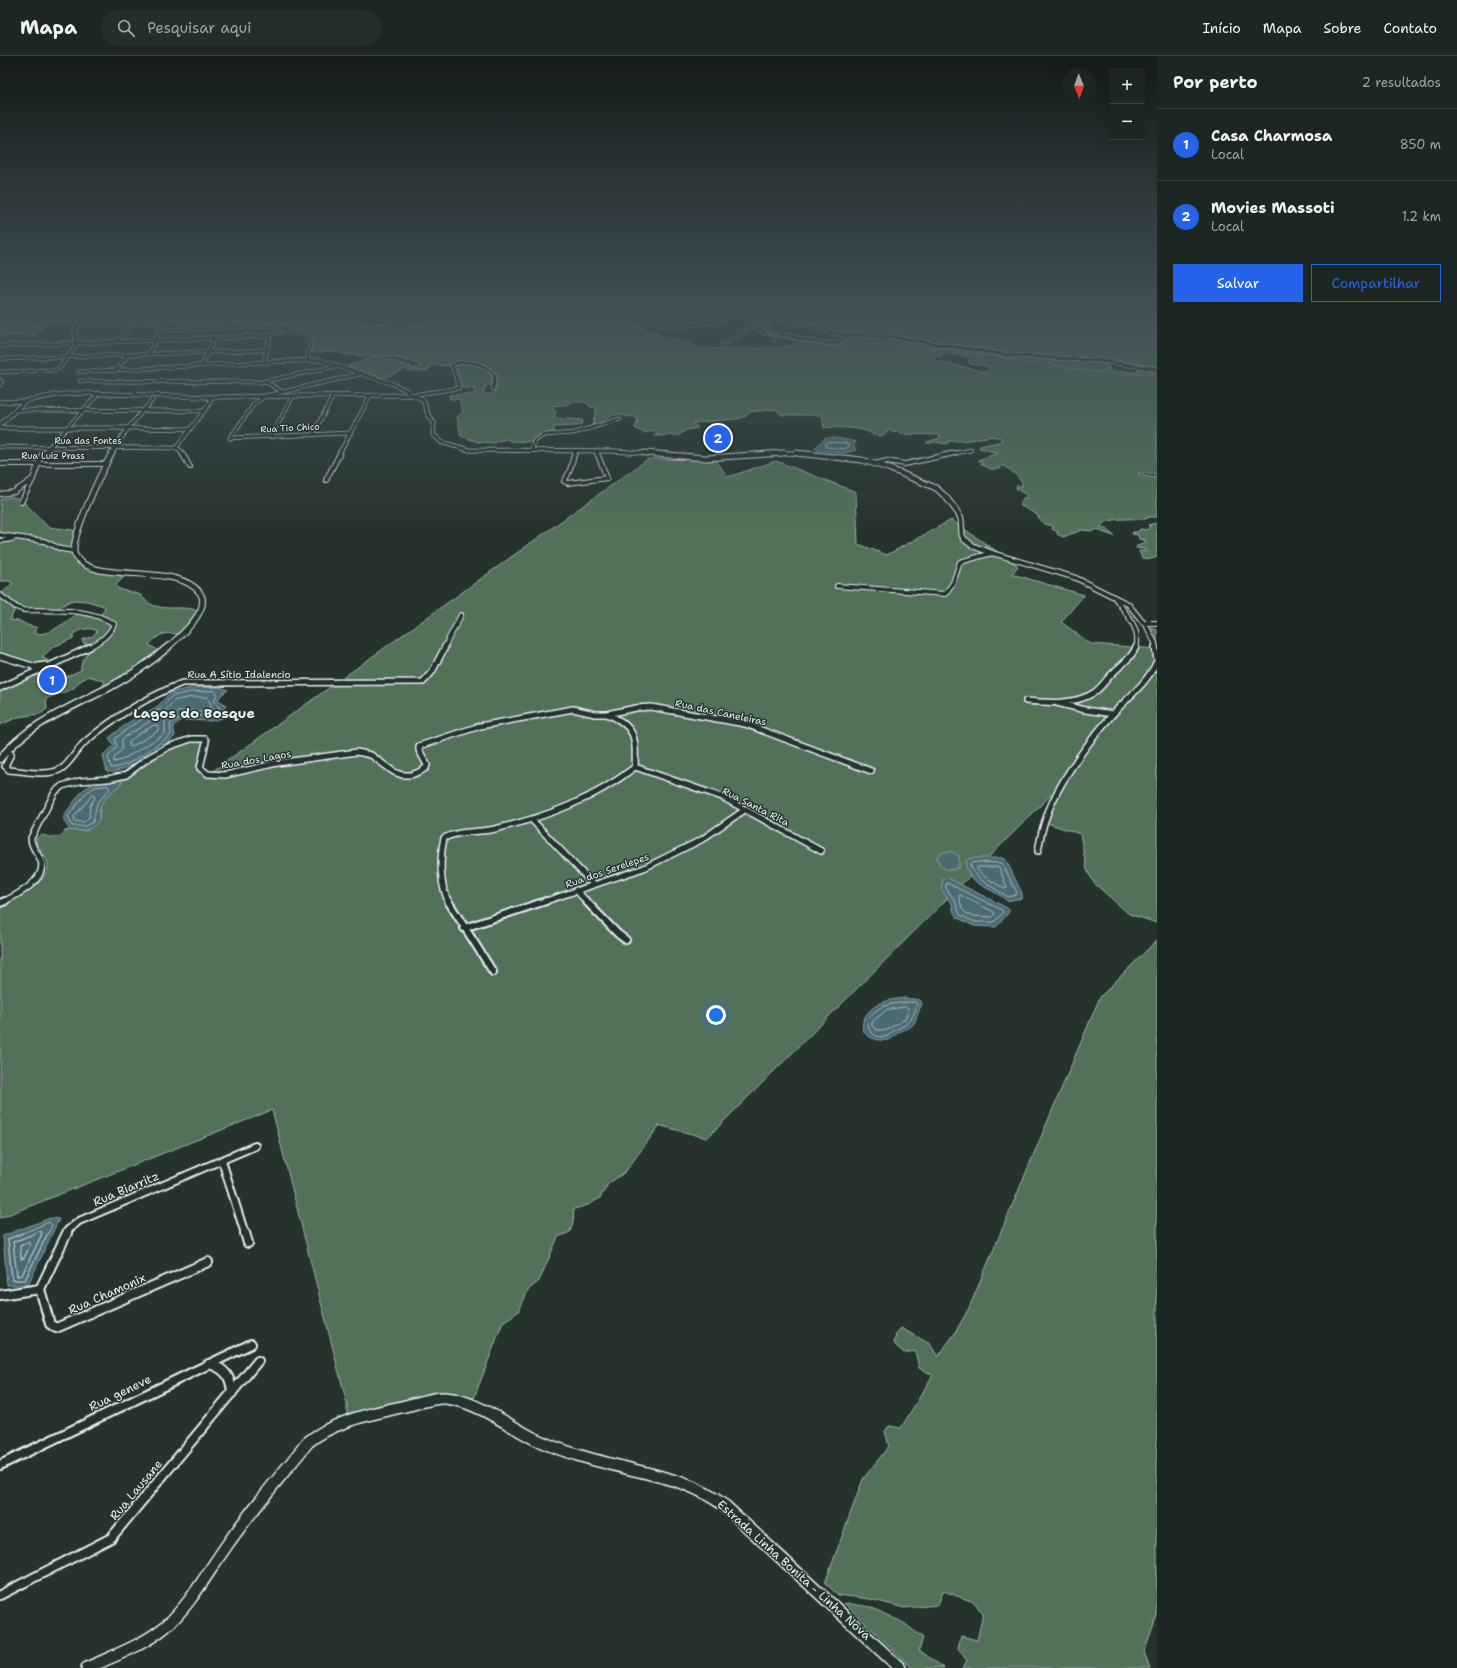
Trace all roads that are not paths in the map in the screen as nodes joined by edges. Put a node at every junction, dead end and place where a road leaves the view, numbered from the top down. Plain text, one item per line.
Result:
1 (122, 381) edge
2 (269, 381) edge
3 (329, 381) edge
4 (384, 381) edge
5 (458, 381) edge
6 (494, 381) edge
7 (266, 382) junction
8 (493, 388) dead end
9 (283, 392) junction
10 (99, 393) junction
11 (411, 395) junction
12 (265, 396) junction
13 (293, 396) junction
14 (333, 396) junction
15 (370, 396) junction
16 (208, 397) junction
17 (153, 399) dead end
18 (25, 401) junction
19 (0, 402) edge
20 (16, 410) junction
21 (83, 410) junction
22 (143, 411) junction
23 (203, 411) junction
24 (620, 420) dead end
25 (0, 427) edge
26 (67, 428) junction
27 (128, 428) junction
28 (190, 429) junction
29 (350, 433) junction
30 (313, 434) junction
31 (271, 436) junction
32 (0, 447) edge
33 (49, 448) junction
34 (114, 448) junction
35 (176, 448) junction
36 (971, 450) dead end
37 (532, 451) junction
38 (576, 451) junction
39 (596, 452) junction
40 (0, 464) edge
41 (38, 464) junction
42 (105, 464) junction
43 (875, 464) junction
44 (190, 468) dead end
45 (33, 479) junction
46 (326, 480) dead end
47 (0, 494) edge
48 (21, 502) dead end
49 (0, 536) edge
50 (20, 538) junction
51 (0, 541) edge
52 (74, 551) junction
53 (992, 553) junction
54 (837, 586) dead end
55 (0, 595) edge
56 (1114, 596) junction
57 (461, 615) dead end
58 (1143, 623) junction
59 (1157, 623) edge
60 (0, 656) edge
61 (1157, 661) edge
62 (37, 669) junction
63 (0, 688) edge
64 (1026, 701) dead end
65 (1057, 703) junction
66 (607, 714) junction
67 (1112, 714) junction
68 (6, 751) junction
69 (0, 759) edge
70 (635, 767) junction
71 (871, 772) dead end
72 (746, 809) junction
73 (533, 821) junction
74 (821, 851) dead end
75 (1038, 851) dead end
76 (593, 884) junction
77 (576, 890) junction
78 (0, 903) edge
79 (464, 928) junction
80 (626, 940) dead end
81 (493, 972) dead end
82 (255, 1146) dead end
83 (222, 1161) junction
84 (248, 1243) dead end
85 (208, 1262) dead end
86 (40, 1289) junction
87 (0, 1295) edge
88 (251, 1344) dead end
89 (258, 1361) dead end
90 (209, 1364) junction
91 (232, 1393) junction
92 (0, 1464) edge
93 (0, 1595) edge
94 (87, 1668) edge
95 (900, 1668) edge

1 - 7 street
2 - 7 street
3 - 9 street
4 - 11 street
5 - 11 street
6 - 8 street
7 - 9 street
9 - 12 street
10 - 16 street
10 - 18 street
10 - 21 street
11 - 15 street
11 - 37 street
12 - 13 street
12 - 16 street
12 - 31 street, Rua Tio Chico
13 - 14 street
13 - 31 street
14 - 15 street
14 - 30 street
15 - 29 street
16 - 23 street
17 - 22 street
18 - 19 street
18 - 20 street
20 - 21 street
20 - 25 street
21 - 22 street
21 - 26 street
22 - 23 street
22 - 27 street
23 - 28 street
24 - 37 street
25 - 26 street
26 - 27 street
26 - 33 street
27 - 28 street
27 - 34 street
28 - 35 street
29 - 30 street, Rua Tio Chico
29 - 46 street
30 - 31 street, Rua Tio Chico
32 - 33 street, Rua das Fontes
33 - 34 street, Rua das Fontes
33 - 41 street
34 - 35 street, Rua das Fontes
34 - 42 street
35 - 44 street
36 - 43 street
37 - 38 street
38 - 39 street
38 - 39 street
39 - 43 street
40 - 41 street, Rua Luiz Prass
41 - 42 street, Rua Luiz Prass
41 - 45 street
42 - 52 street
43 - 53 street
45 - 47 street
45 - 48 street
49 - 50 street
50 - 51 street
50 - 52 street
52 - 68 street
53 - 54 street
53 - 56 street
55 - 62 street
56 - 58 street
56 - 65 street
57 - 68 street, Rua A Sítio Idalencio
58 - 59 street
58 - 61 street
60 - 62 street
61 - 67 street
62 - 63 street
64 - 65 street
65 - 67 street
66 - 70 street
66 - 71 street, Rua das Caneleiras
66 - 78 street, Rua dos Lagos
67 - 75 street
68 - 69 street
70 - 72 street, Rua Santa Rita
70 - 73 street
72 - 74 street, Rua Santa Rita
72 - 76 street, Rua dos Serelepes
73 - 76 street
73 - 79 street
76 - 77 street, Rua dos Serelepes
77 - 79 street, Rua dos Serelepes
77 - 80 street
79 - 81 street
82 - 83 street, Rua Biarritz
83 - 84 street
83 - 86 street, Rua Biarritz
85 - 86 street, Rua Chamonix
86 - 87 street
88 - 90 street, Rua geneve
89 - 91 street, Rua Lausane
90 - 91 street
90 - 92 street, Rua geneve
91 - 93 street, Rua Lausane
94 - 95 street, Estrada Linha Bonita - Linha Nova

